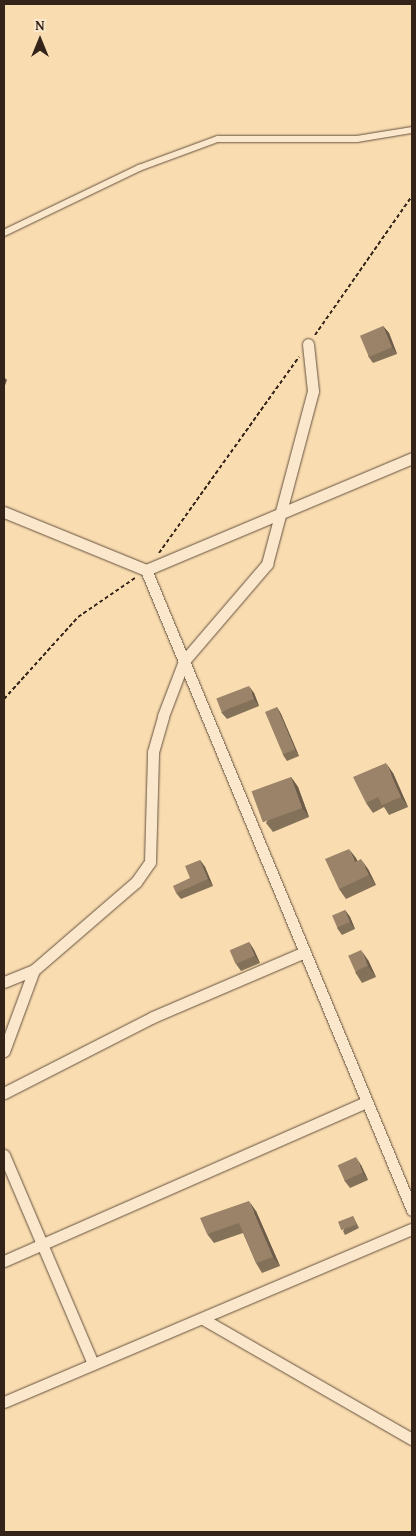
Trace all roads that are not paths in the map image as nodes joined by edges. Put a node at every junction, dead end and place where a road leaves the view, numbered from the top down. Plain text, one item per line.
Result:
1 (412, 130) edge
2 (4, 233) edge
3 (308, 344) road end
4 (412, 458) edge
5 (4, 512) edge
6 (283, 514) junction
7 (146, 570) junction
8 (184, 661) junction
9 (305, 952) junction
10 (34, 970) junction
11 (4, 982) edge
12 (4, 1051) edge
13 (4, 1093) edge
14 (367, 1102) junction
15 (4, 1156) edge
16 (412, 1210) edge
17 (412, 1229) edge
18 (40, 1245) junction
19 (4, 1261) edge
20 (203, 1320) junction
21 (93, 1364) junction
22 (4, 1402) edge
23 (412, 1439) edge

1 - 2 lane
3 - 6 street
4 - 6 street
5 - 7 street
6 - 7 street
6 - 8 street
7 - 8 street
8 - 9 street
8 - 10 street
9 - 13 street
9 - 14 street
10 - 11 street
10 - 12 street
14 - 16 street
14 - 18 street
15 - 18 street
17 - 20 street
18 - 19 street
18 - 21 street
20 - 21 street
20 - 23 street
21 - 22 street

